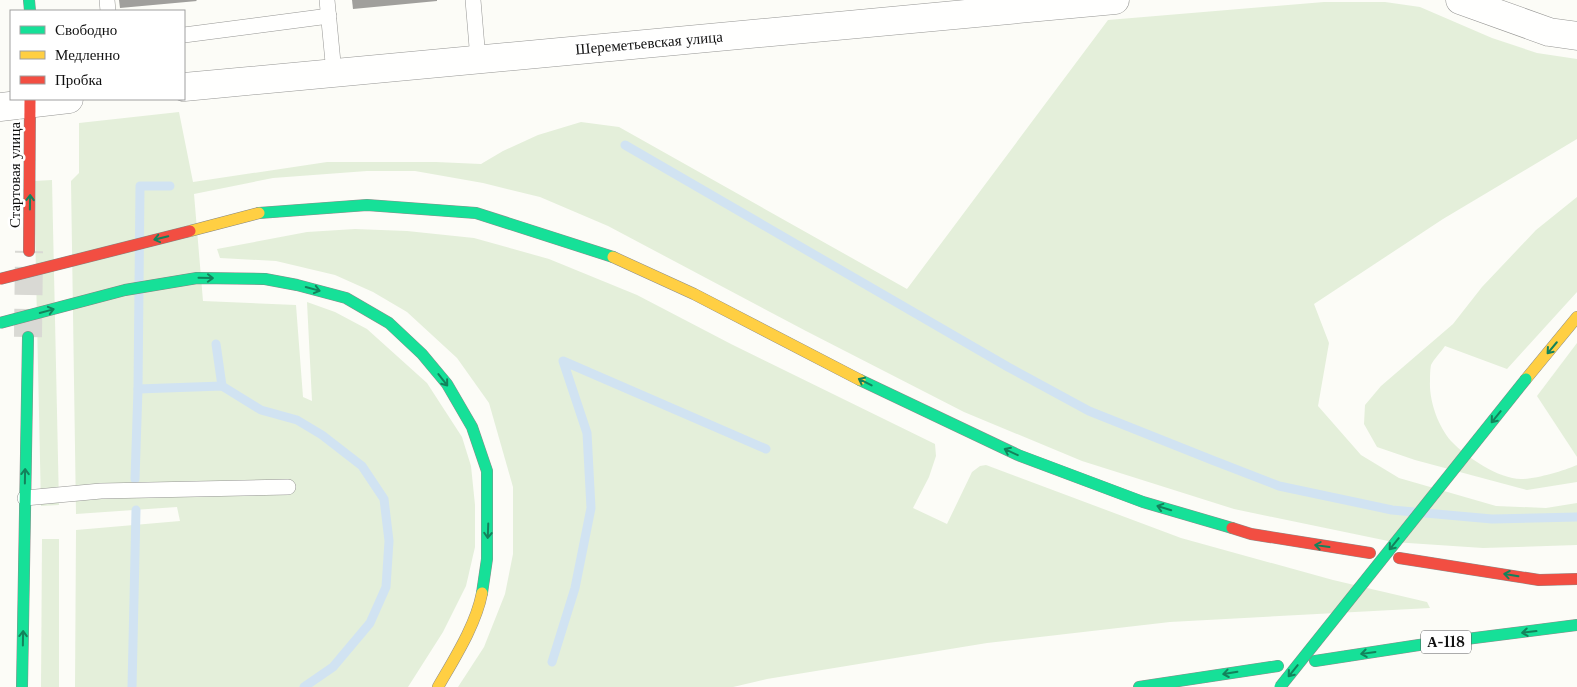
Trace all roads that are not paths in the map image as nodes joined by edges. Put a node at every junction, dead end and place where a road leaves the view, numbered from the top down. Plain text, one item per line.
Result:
1 (327, 0) edge
2 (474, 0) edge
3 (1115, 0) edge
4 (1460, 0) edge
5 (329, 16) junction
6 (185, 35) edge
7 (1577, 36) edge
8 (478, 59) junction
9 (334, 74) junction
10 (185, 87) edge
11 (50, 100) edge
12 (30, 101) edge
13 (0, 107) edge
14 (29, 251) tunnel mouth
15 (0, 279) edge
16 (1577, 317) edge
17 (0, 323) edge
18 (28, 337) tunnel mouth
19 (288, 487) dead end
20 (25, 498) junction
21 (1370, 553) dead end
22 (1399, 558) dead end
23 (1577, 579) edge
24 (1577, 626) edge
25 (1315, 661) dead end
26 (1278, 666) dead end
27 (22, 687) edge
28 (438, 687) edge
29 (1139, 687) edge
30 (1280, 687) edge

1 - 5 lane
2 - 8 lane
3 - 8 street, Шереметьевская улица
4 - 7 street
5 - 6 lane
5 - 9 lane
8 - 9 street, Шереметьевская улица
9 - 10 street, Шереметьевская улица
11 - 12 street
12 - 13 street
14 -> 12 main road, Стартовая улица
21 -> 15 main road, bridge
16 -> 30 main road, bridge
17 -> 28 main road, bridge
20 -> 18 main road
19 - 20 lane
27 -> 20 main road
23 -> 22 main road
24 -> 25 main road, А-118
26 -> 29 main road

